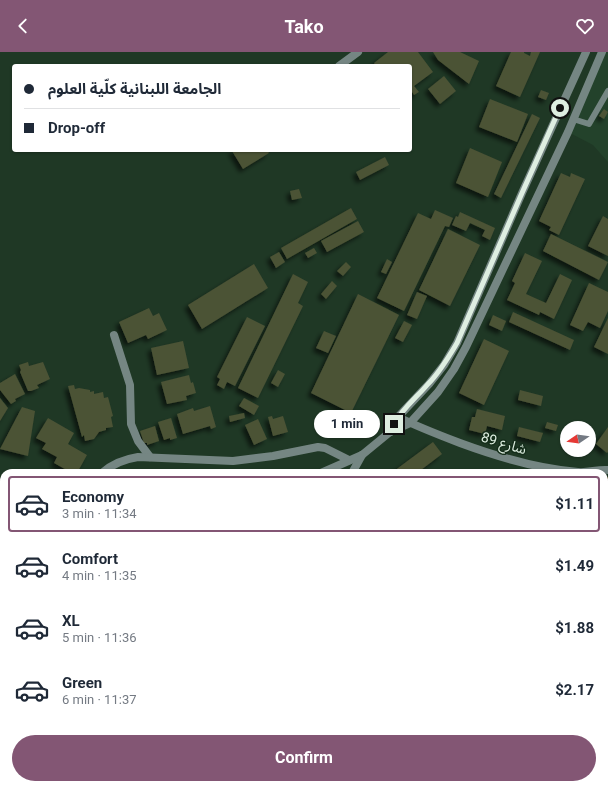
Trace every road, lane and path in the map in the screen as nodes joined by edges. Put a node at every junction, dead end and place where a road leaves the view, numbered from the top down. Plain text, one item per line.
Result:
1 (358, 52) edge
2 (586, 52) edge
3 (602, 52) edge
4 (342, 64) edge
5 (608, 92) edge
6 (574, 119) junction
7 (114, 335) dead end
8 (457, 343) junction
9 (466, 347) junction
10 (398, 417) junction
11 (410, 423) junction
12 (390, 432) junction
13 (362, 455) junction
14 (150, 457) junction
15 (349, 460) junction
16 (107, 469) edge
17 (330, 469) edge
18 (354, 469) edge
19 (555, 469) edge

1 - 4 street
2 - 8 street
3 - 6 street
5 - 6 lane
6 - 9 street
7 - 14 street
8 - 9 street
8 - 10 street
9 - 11 street
10 - 11 street, شارع 89
10 - 12 street
11 - 12 street
11 - 19 street, شارع 89
12 - 13 street
13 - 15 street
13 - 18 street
14 - 15 street
14 - 16 street
15 - 17 street

